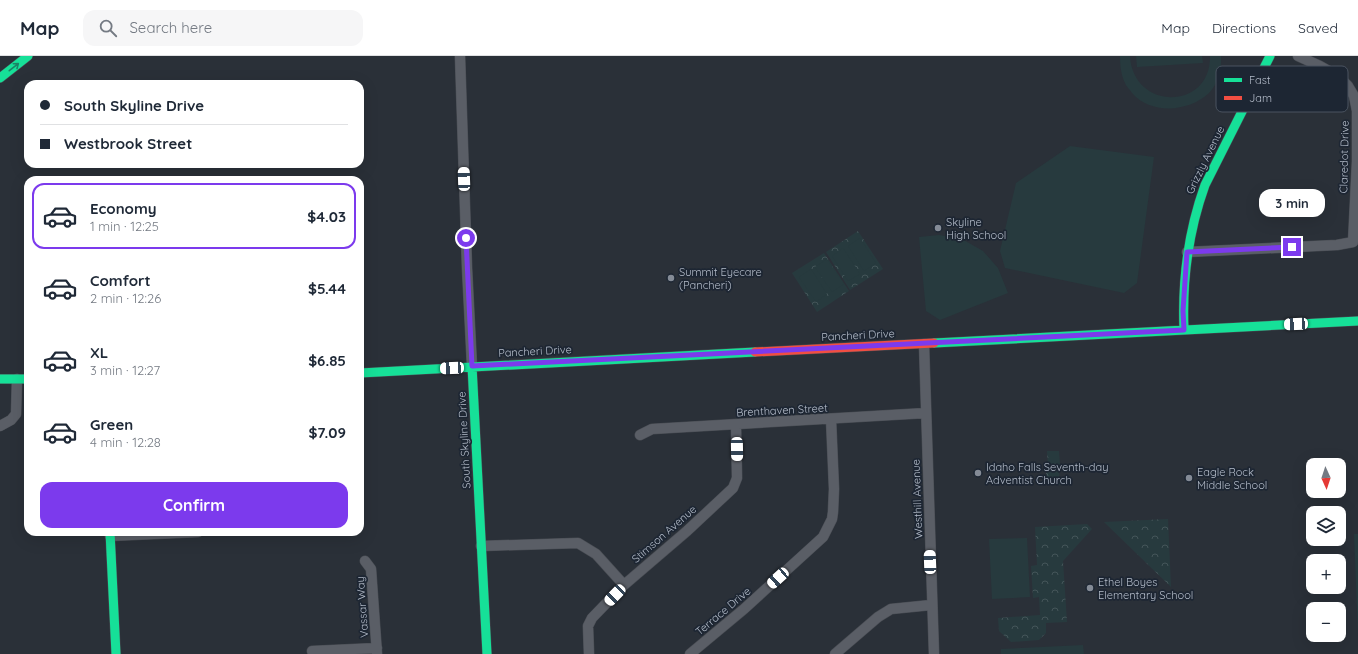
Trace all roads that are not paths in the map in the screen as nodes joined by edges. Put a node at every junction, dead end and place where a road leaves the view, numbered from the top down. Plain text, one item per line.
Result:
1 (28, 56) edge
2 (460, 56) edge
3 (1270, 56) edge
4 (1298, 56) edge
5 (1265, 66) edge
6 (1320, 66) edge
7 (0, 78) edge
8 (1348, 86) edge
9 (1242, 112) edge
10 (1187, 252) junction
11 (1358, 321) edge
12 (1184, 330) junction
13 (924, 344) junction
14 (472, 366) junction
15 (364, 373) edge
16 (17, 378) junction
17 (0, 379) edge
18 (24, 379) edge
19 (926, 413) junction
20 (831, 419) junction
21 (736, 425) junction
22 (0, 426) edge
23 (640, 435) dead end
24 (110, 536) edge
25 (481, 546) junction
26 (365, 561) dead end
27 (624, 585) junction
28 (932, 605) junction
29 (312, 651) dead end
30 (377, 651) edge
31 (116, 654) edge
32 (486, 654) edge
33 (589, 654) edge
34 (690, 654) edge
35 (835, 654) edge
36 (934, 654) edge

7 -> 1 main road
2 - 14 street, South Skyline Drive
3 - 5 main road, Grizzly Avenue
4 - 6 street, Claredot Drive
8 - 10 street, Claredot Drive
9 - 10 main road, Grizzly Avenue
10 - 12 main road, Grizzly Avenue
11 - 12 main road, Pancheri Drive
12 - 13 main road, Pancheri Drive
13 - 14 main road, Pancheri Drive
13 - 19 street, Westhill Avenue
14 - 15 main road, Pancheri Drive
14 - 25 main road, South Skyline Drive
16 - 17 main road
16 - 18 main road
16 - 22 street
19 - 20 street, Brenthaven Street
19 - 28 street, Westhill Avenue
20 - 21 street, Brenthaven Street
20 - 34 street, Terrace Drive
21 - 23 street, Brenthaven Street
21 - 27 street, Stimson Avenue
24 - 31 main road
25 - 27 street
25 - 32 main road, South Skyline Drive
26 - 30 street, Vassar Way
27 - 33 street, Stimson Avenue
28 - 35 street
28 - 36 street, Westhill Avenue
29 - 30 street

